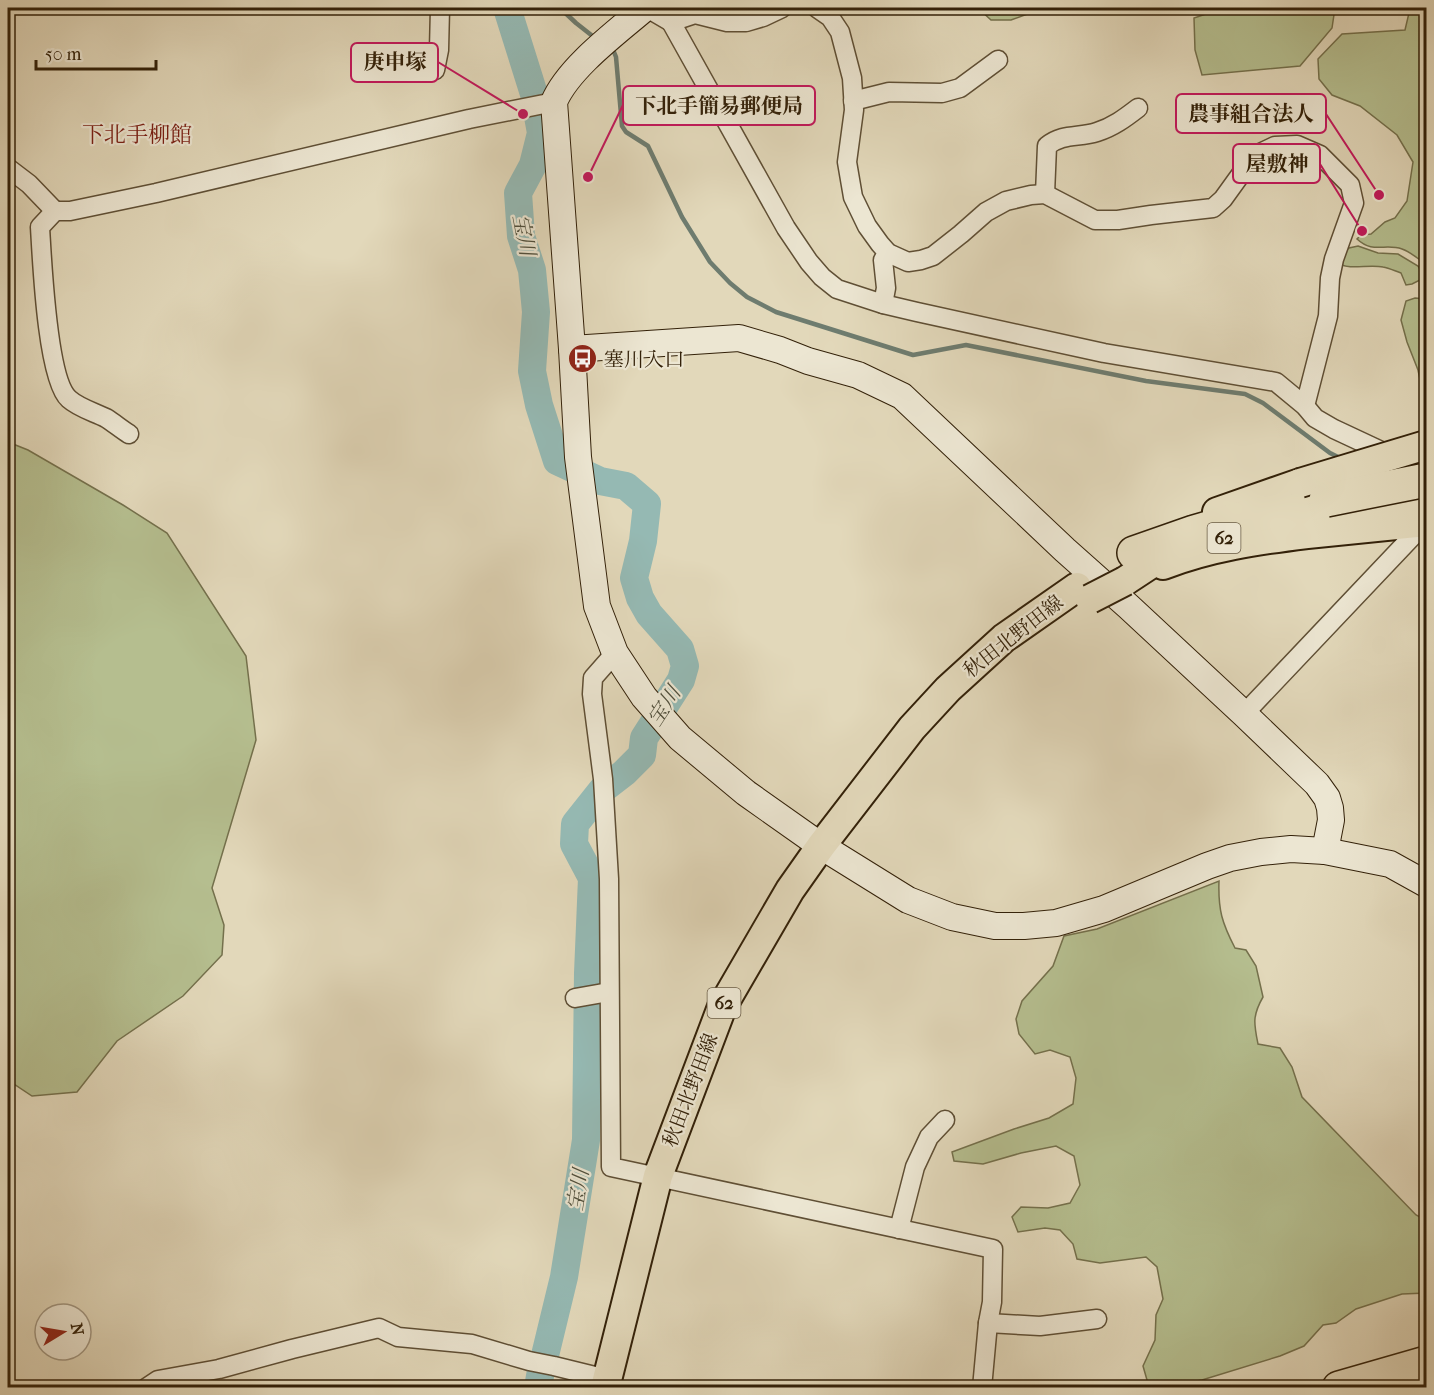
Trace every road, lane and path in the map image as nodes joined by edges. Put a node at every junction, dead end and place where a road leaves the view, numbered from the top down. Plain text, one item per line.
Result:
1 (440, 8) edge
2 (646, 8) edge
3 (782, 8) edge
4 (817, 8) edge
5 (695, 11) edge
6 (671, 22) junction
7 (998, 60) dead end
8 (435, 70) dead end
9 (853, 101) junction
10 (543, 104) junction
11 (1138, 108) dead end
12 (8, 168) edge
13 (1045, 194) junction
14 (56, 211) junction
15 (888, 253) junction
16 (883, 304) junction
17 (572, 348) junction
18 (1305, 406) junction
19 (129, 434) dead end
20 (1426, 446) edge
21 (1426, 480) edge
22 (1426, 491) edge
23 (1426, 497) edge
24 (1327, 507) junction
25 (1426, 522) edge
26 (1123, 567) joint
27 (615, 653) junction
28 (1244, 714) junction
29 (821, 846) junction
30 (1325, 851) junction
31 (1426, 884) edge
32 (609, 992) junction
33 (575, 998) dead end
34 (945, 1120) dead end
35 (658, 1176) junction
36 (899, 1229) junction
37 (1097, 1319) dead end
38 (988, 1323) junction
39 (1426, 1363) edge
40 (606, 1383) edge
41 (146, 1388) edge
42 (982, 1388) edge
43 (1339, 1388) edge

1 - 8 street
2 - 6 street
2 - 10 street
3 - 5 street
4 - 9 street
5 - 6 street
6 - 16 street
7 - 9 street
9 - 15 street
10 - 14 street
10 - 17 street
11 - 13 street
12 - 14 street
13 - 15 street
13 - 18 street
14 - 19 street
15 - 16 street
16 - 18 street
17 - 27 street
17 - 28 street
18 - 22 street
20 - 24 main road, bridge
21 - 24 highway, bridge
23 - 24 main road
24 - 25 main road
24 - 26 highway
25 - 28 street
26 - 29 main road, 秋田北野田線 / 62, bridge
27 - 29 street
27 - 32 street
28 - 30 street
29 - 30 street
29 - 35 main road, 秋田北野田線 / 62
30 - 31 street
32 - 33 street
32 - 35 street
34 - 36 street
35 - 36 street
35 - 40 main road, 秋田北野田線 / 62
36 - 38 street
37 - 38 street
38 - 42 street
39 - 43 highway
40 - 41 street

